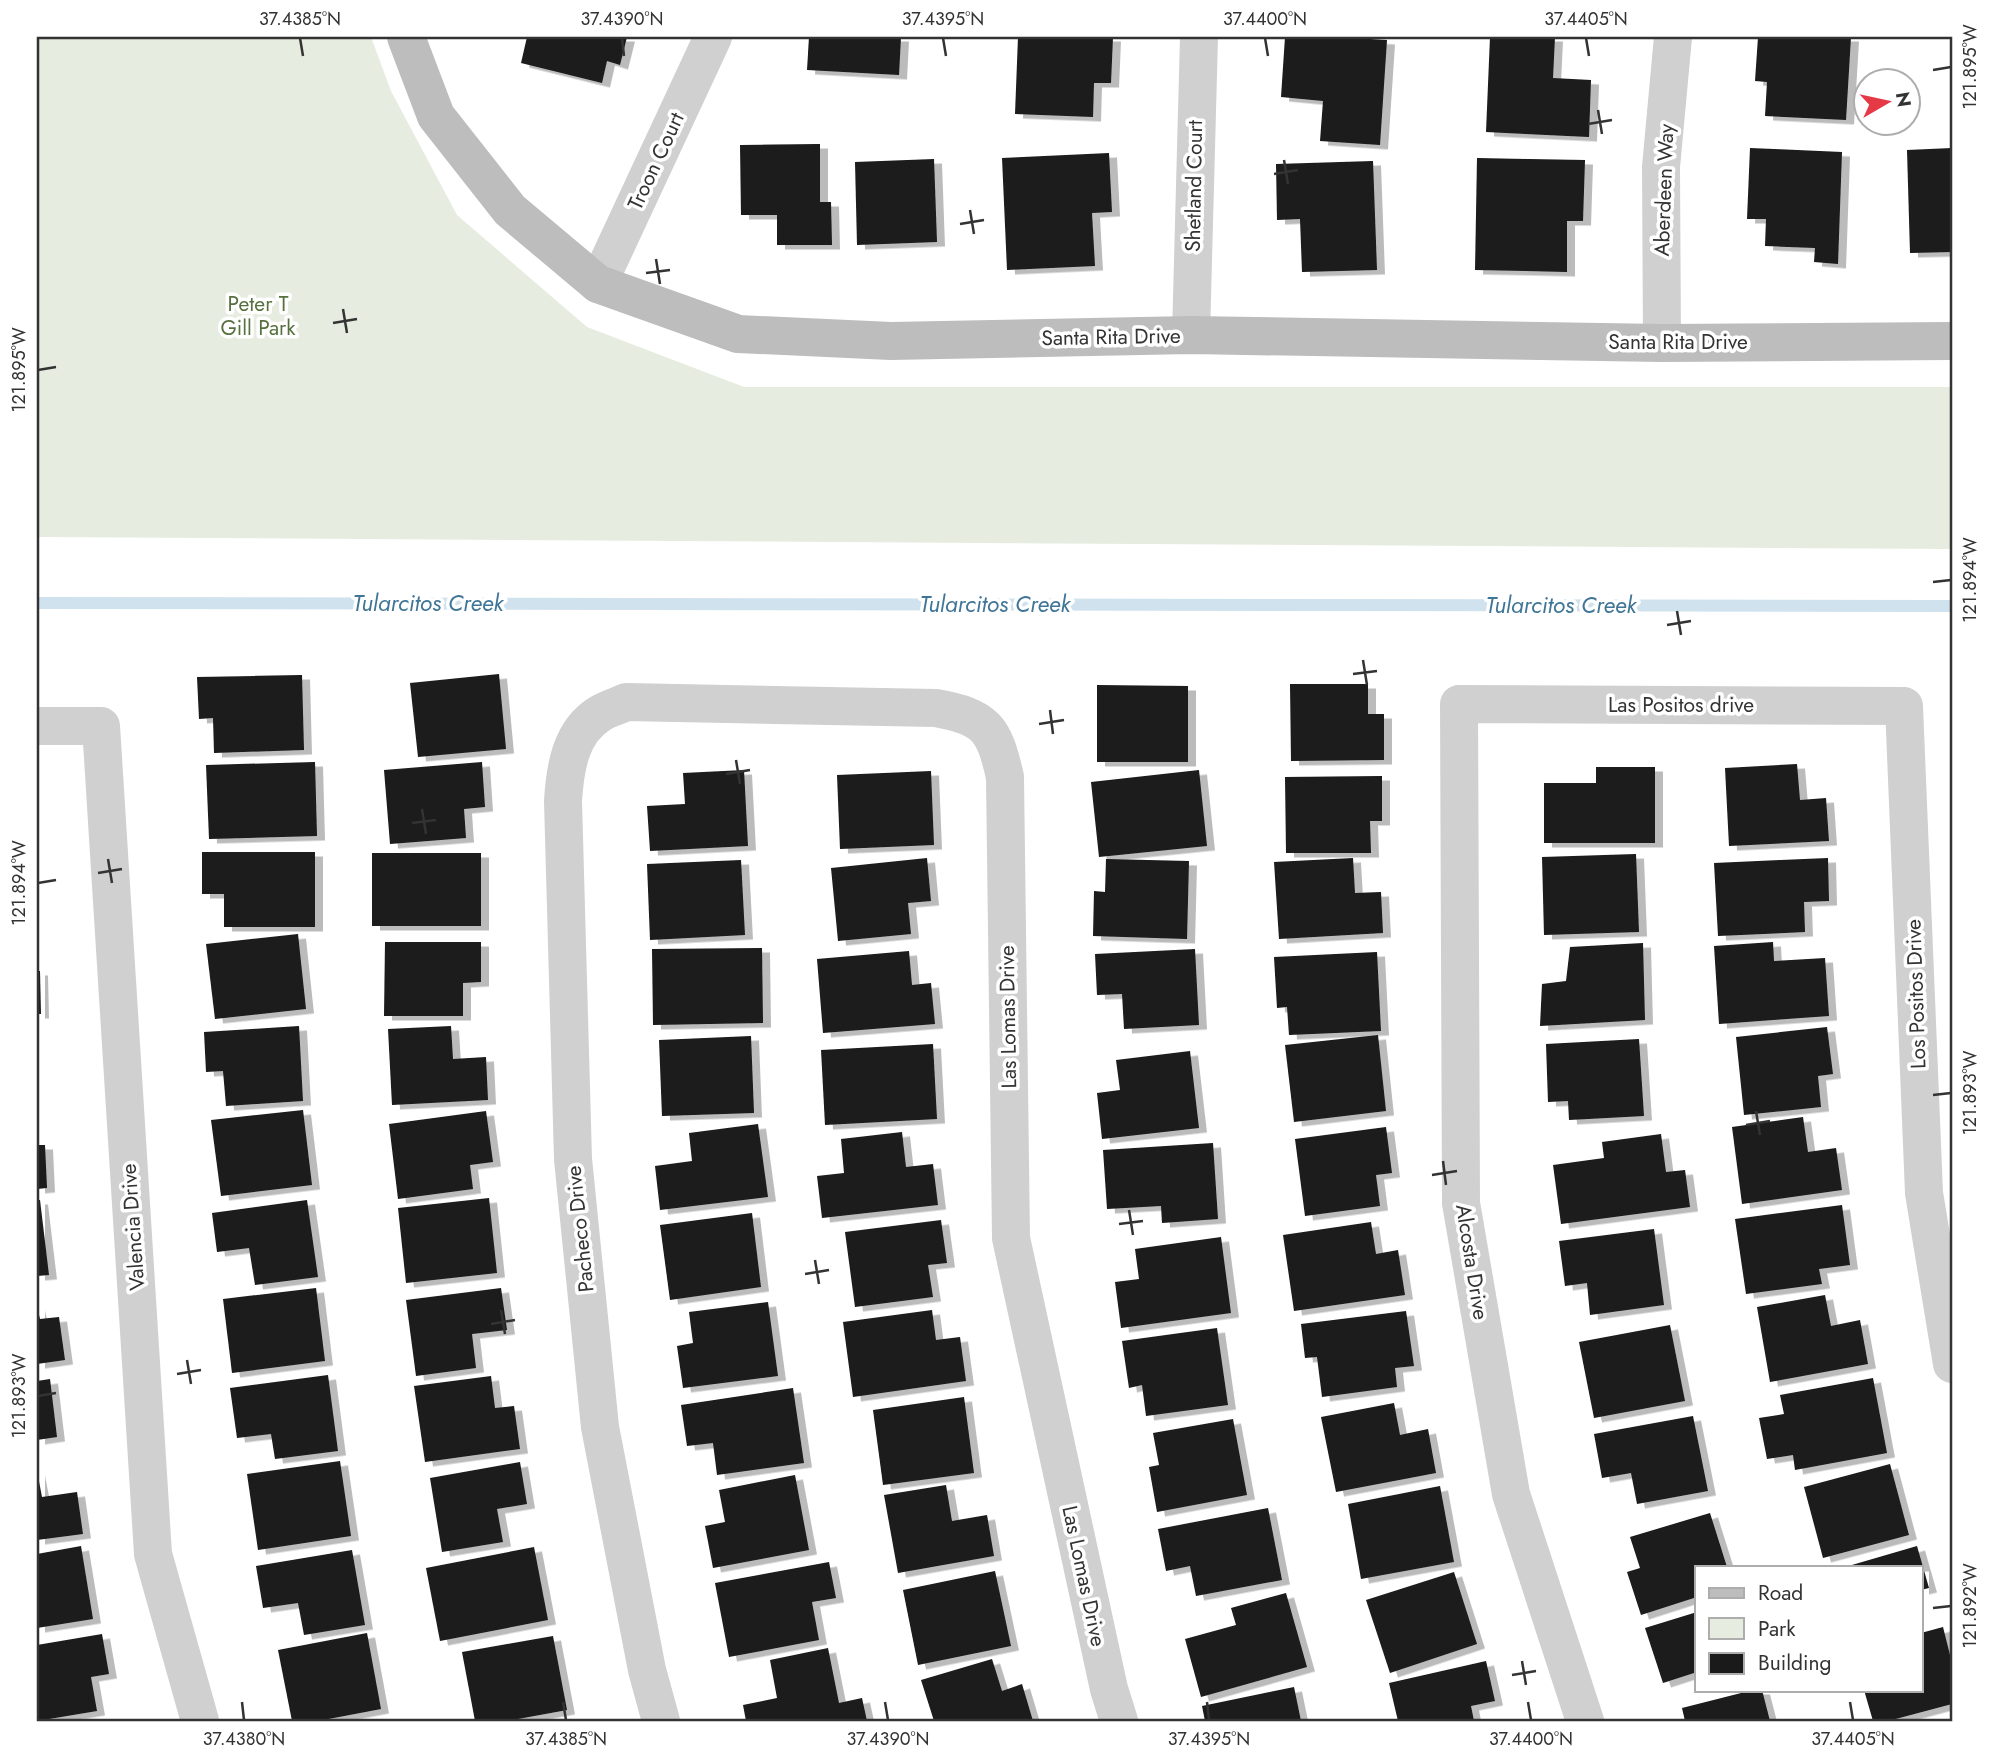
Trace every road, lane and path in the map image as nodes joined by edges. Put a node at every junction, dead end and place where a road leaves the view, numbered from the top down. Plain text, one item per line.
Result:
1 (406, 37) edge
2 (713, 37) edge
3 (1199, 37) edge
4 (1673, 37) edge
5 (598, 284) junction
6 (1191, 335) junction
7 (1952, 341) edge
8 (1662, 343) junction
9 (1459, 704) joint
10 (1904, 706) joint
11 (37, 726) edge
12 (579, 733) joint
13 (1952, 1364) edge
14 (200, 1721) edge
15 (661, 1721) edge
16 (1119, 1721) edge
17 (1586, 1721) edge

1 - 5 street, Santa Rita Drive
2 - 5 street, Troon Court
3 - 6 street, Shetland Court
4 - 8 street, Aberdeen Way
5 - 6 street, Santa Rita Drive
6 - 8 street, Santa Rita Drive
7 - 8 street, Santa Rita Drive
9 - 10 street, Las Positos drive
9 - 17 street, Alcosta Drive
10 - 13 street, Los Positos Drive
11 - 14 street, Valencia Drive
12 - 15 street, Pacheco Drive
12 - 16 street, Las Lomas Drive

